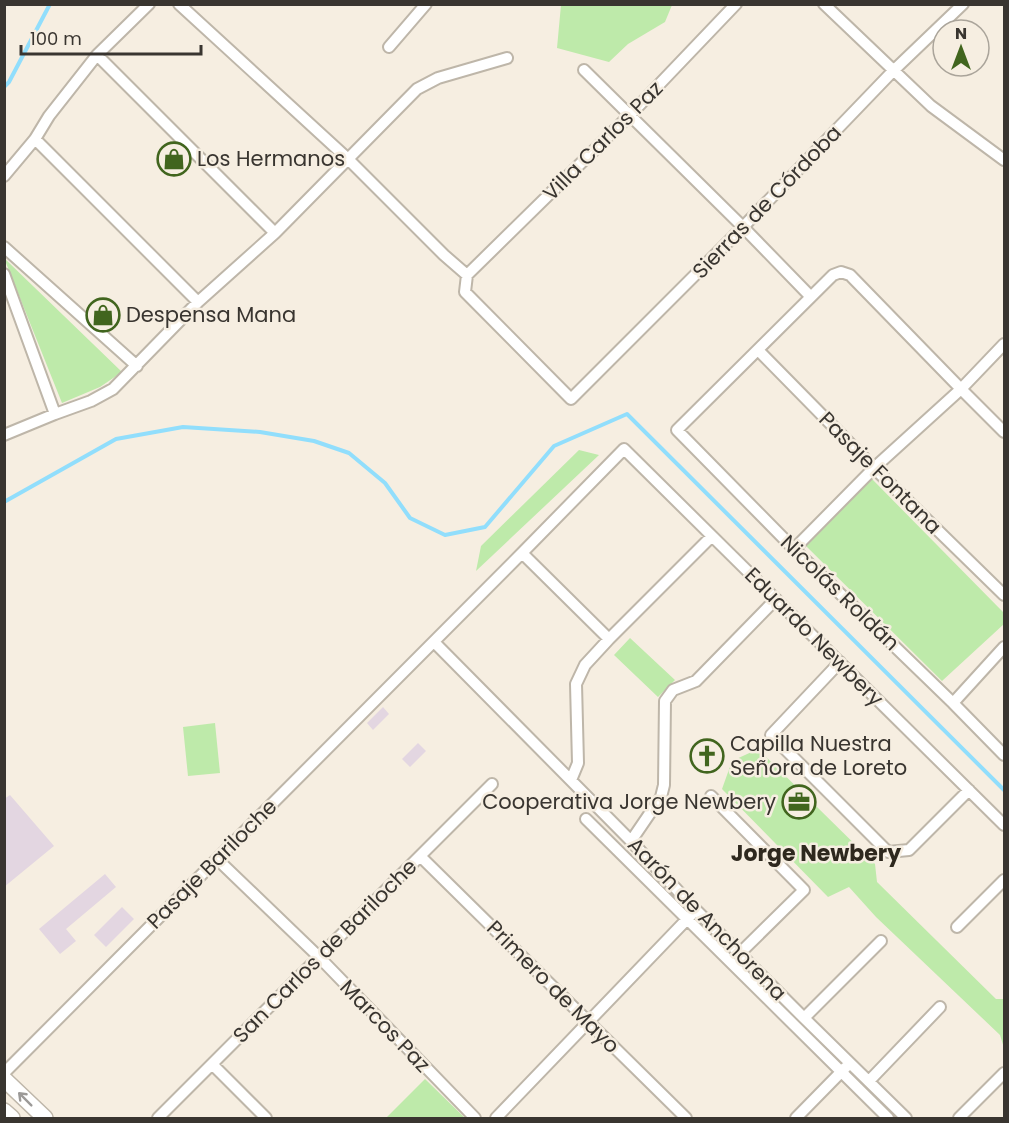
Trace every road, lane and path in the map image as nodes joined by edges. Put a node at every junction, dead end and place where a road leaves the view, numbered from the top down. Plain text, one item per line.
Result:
1 (149, 4) edge
2 (178, 4) edge
3 (426, 4) edge
4 (736, 4) edge
5 (824, 4) edge
6 (963, 4) edge
7 (389, 47) dead end
8 (97, 55) junction
9 (507, 57) dead end
10 (584, 70) dead end
11 (893, 71) junction
12 (630, 115) junction
13 (35, 139) junction
14 (348, 159) junction
15 (1005, 160) edge
16 (4, 176) edge
17 (743, 227) junction
18 (274, 233) junction
19 (4, 247) edge
20 (4, 274) edge
21 (467, 275) junction
22 (811, 297) junction
23 (198, 302) junction
24 (1005, 344) edge
25 (758, 350) junction
26 (137, 366) junction
27 (961, 389) junction
28 (55, 414) junction
29 (1005, 432) edge
30 (4, 435) edge
31 (624, 449) joint
32 (874, 468) junction
33 (712, 536) junction
34 (794, 549) junction
35 (522, 553) junction
36 (1005, 595) edge
37 (776, 599) junction
38 (609, 639) junction
39 (434, 642) junction
40 (1005, 647) edge
41 (840, 662) junction
42 (953, 703) junction
43 (1005, 755) edge
44 (571, 780) junction
45 (492, 784) dead end
46 (969, 790) junction
47 (711, 796) dead end
48 (586, 819) dead end
49 (1005, 825) edge
50 (631, 841) junction
51 (420, 856) junction
52 (217, 859) junction
53 (1005, 880) edge
54 (696, 910) junction
55 (687, 919) junction
56 (957, 927) dead end
57 (881, 941) dead end
58 (740, 953) junction
59 (319, 957) junction
60 (940, 1008) dead end
61 (804, 1018) junction
62 (589, 1022) junction
63 (850, 1063) junction
64 (212, 1064) junction
65 (4, 1072) edge
66 (841, 1072) junction
67 (1005, 1073) edge
68 (4, 1078) edge
69 (869, 1081) junction
70 (4, 1111) edge
71 (12, 1119) edge
72 (45, 1119) edge
73 (158, 1119) edge
74 (266, 1119) edge
75 (475, 1119) edge
76 (496, 1119) edge
77 (686, 1119) edge
78 (796, 1119) edge
79 (888, 1119) edge
80 (906, 1119) edge
81 (959, 1119) edge

1 - 8 street
2 - 14 street
3 - 7 street
4 - 12 street, Villa Carlos Paz
5 - 11 street
6 - 11 street, Sierras de Córdoba
8 - 13 street
8 - 18 street
9 - 14 street
10 - 12 street
11 - 15 street
11 - 17 street, Sierras de Córdoba
12 - 17 street
12 - 21 street, Villa Carlos Paz
13 - 16 street
13 - 23 street
14 - 18 street
14 - 21 street
17 - 21 street, Sierras de Córdoba
17 - 22 street
18 - 23 street
19 - 26 street
20 - 28 street
22 - 25 street
22 - 27 street
23 - 26 street
24 - 27 street
25 - 32 street, Pasaje Fontana
25 - 34 street, Nicolás Roldán
26 - 28 street
27 - 29 street
27 - 32 street
28 - 30 street
31 - 33 street, Eduardo Newbery
31 - 35 street, Pasaje Bariloche
32 - 34 street
32 - 36 street, Pasaje Fontana
33 - 37 street, Eduardo Newbery
33 - 38 street
34 - 42 street, Nicolás Roldán
35 - 38 street
35 - 39 street, Pasaje Bariloche
37 - 41 street, Eduardo Newbery
37 - 50 street
38 - 44 street
39 - 44 street, Aarón de Anchorena
39 - 52 street, Pasaje Bariloche
40 - 42 street
41 - 46 street, Eduardo Newbery
41 - 46 street
42 - 43 street, Nicolás Roldán
44 - 50 street, Aarón de Anchorena
45 - 51 street, San Carlos de Bariloche
46 - 49 street, Eduardo Newbery
47 - 58 street
48 - 55 street
50 - 54 street, Aarón de Anchorena
51 - 59 street, San Carlos de Bariloche
51 - 62 street, Primero de Mayo
52 - 59 street, Marcos Paz
52 - 65 street, Pasaje Bariloche
53 - 56 street
54 - 55 street
54 - 58 street, Aarón de Anchorena
55 - 62 street
55 - 66 street
57 - 61 street
58 - 61 street, Aarón de Anchorena
59 - 64 street, San Carlos de Bariloche
59 - 75 street, Marcos Paz
60 - 69 street
61 - 63 street, Aarón de Anchorena
62 - 76 street
62 - 77 street, Primero de Mayo
63 - 66 street
63 - 69 street, Aarón de Anchorena
64 - 73 street, San Carlos de Bariloche
64 - 74 street
66 - 78 street
66 - 79 street
67 - 81 street
72 -> 68 main road
69 - 80 street, Aarón de Anchorena
70 - 71 main road

